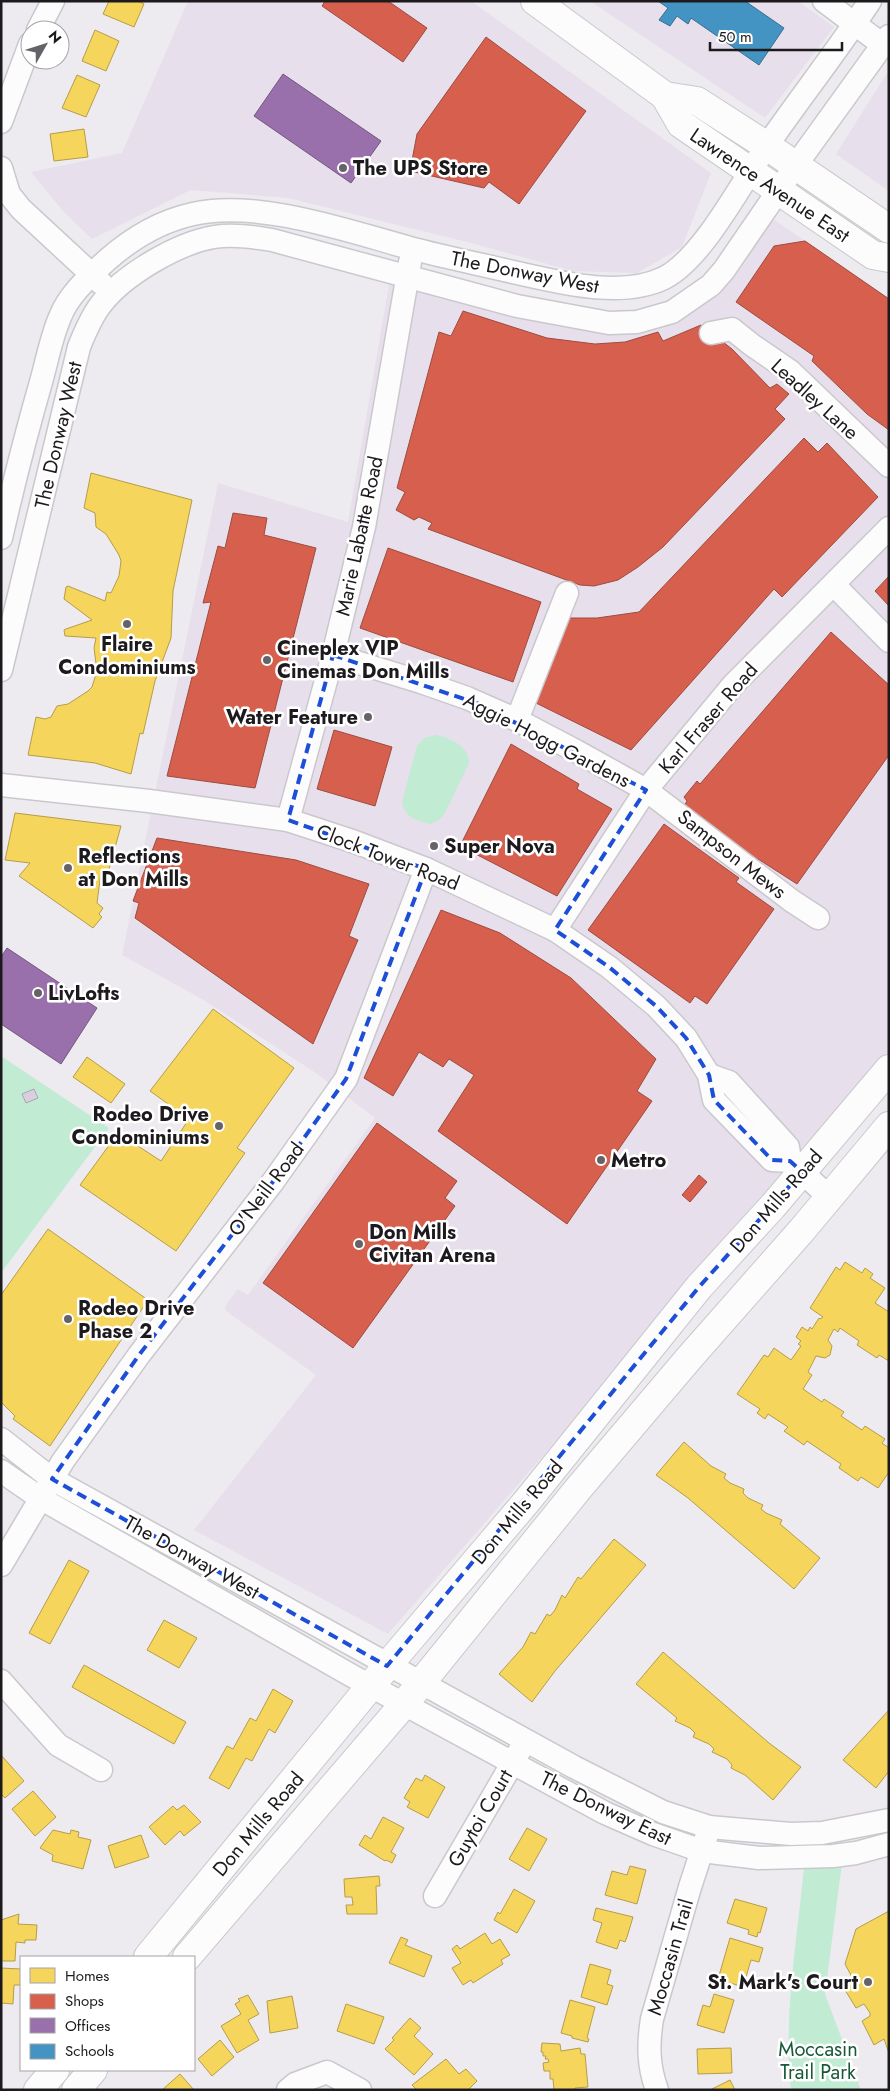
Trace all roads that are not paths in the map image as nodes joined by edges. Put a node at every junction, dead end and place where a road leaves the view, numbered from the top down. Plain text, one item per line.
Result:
1 (53, 1) edge
2 (535, 1) edge
3 (824, 1) edge
4 (870, 1) edge
5 (43, 20) edge
6 (855, 23) junction
7 (886, 40) edge
8 (20, 70) edge
9 (665, 96) junction
10 (1, 122) edge
11 (767, 146) junction
12 (796, 165) junction
13 (1, 168) edge
14 (750, 171) junction
15 (779, 190) junction
16 (166, 223) junction
17 (889, 229) edge
18 (184, 246) junction
19 (413, 248) junction
20 (889, 258) edge
21 (91, 274) junction
22 (523, 275) junction
23 (407, 276) junction
24 (112, 292) junction
25 (518, 306) junction
26 (711, 333) dead end
27 (20, 454) junction
28 (53, 461) junction
29 (889, 466) edge
30 (889, 528) edge
31 (1, 538) edge
32 (834, 584) junction
33 (567, 593) dead end
34 (889, 641) edge
35 (333, 655) junction
36 (1, 670) edge
37 (517, 720) junction
38 (1, 785) edge
39 (646, 790) junction
40 (288, 820) junction
41 (426, 869) junction
42 (818, 918) dead end
43 (555, 930) junction
44 (889, 1069) edge
45 (889, 1126) edge
46 (796, 1167) junction
47 (829, 1197) junction
48 (1, 1439) edge
49 (1, 1471) edge
50 (46, 1489) junction
51 (1, 1565) edge
52 (380, 1676) junction
53 (1, 1681) edge
54 (413, 1693) junction
55 (526, 1740) junction
56 (513, 1762) junction
57 (101, 1770) dead end
58 (889, 1820) edge
59 (709, 1827) junction
60 (850, 1829) junction
61 (889, 1844) edge
62 (702, 1852) junction
63 (856, 1853) junction
64 (435, 1896) dead end
65 (149, 1956) edge
66 (188, 1956) edge
67 (54, 2071) edge
68 (92, 2071) edge
69 (38, 2090) edge
70 (76, 2090) edge
71 (288, 2090) edge
72 (360, 2090) edge
73 (657, 2090) edge

1 - 5 street
2 - 9 main road, Lawrence Avenue East
3 - 6 street
4 - 6 street, The Donway West
6 - 7 street
6 - 11 street, The Donway West
7 - 12 street, The Donway West
8 - 10 street
9 - 11 main road, Lawrence Avenue East
9 - 14 main road, Lawrence Avenue East
11 - 12 main road, Lawrence Avenue East
11 - 14 street, The Donway West
12 - 15 street, The Donway West
12 - 17 main road, Lawrence Avenue East
13 - 21 street
14 - 15 main road, Lawrence Avenue East
14 - 22 street, The Donway West
15 - 20 main road, Lawrence Avenue East
15 - 25 street, The Donway West
16 - 18 street
16 - 19 street, The Donway West
16 - 21 street, The Donway West
18 - 23 street, The Donway West
18 - 24 street, The Donway West
19 - 22 street, The Donway West
19 - 23 street, Marie Labatte Road
21 - 24 street
21 - 27 street, The Donway West
22 - 25 street
23 - 25 street, The Donway West
23 - 35 street, Marie Labatte Road
24 - 28 street, The Donway West
26 - 29 street, Leadley Lane
27 - 28 street
27 - 31 street, The Donway West
28 - 36 street, The Donway West
30 - 32 street, Karl Fraser Road
32 - 34 street
32 - 39 street, Karl Fraser Road
33 - 37 street
35 - 37 street, Aggie Hogg Gardens
35 - 40 street, Marie Labatte Road
37 - 39 street, Aggie Hogg Gardens
38 - 40 street, Clock Tower Road
39 - 42 street, Sampson Mews
39 - 43 street, Karl Fraser Road
40 - 41 street, Clock Tower Road
41 - 43 street, Clock Tower Road
41 - 50 street, O'Neill Road
43 - 46 street, Clock Tower Road
44 - 46 main road, Don Mills Road
45 - 47 main road, Don Mills Road
46 - 47 street, Clock Tower Road
46 - 52 main road, Don Mills Road
47 - 54 main road, Don Mills Road
48 - 50 street, The Donway West
49 - 50 street, The Donway West
50 - 51 street, O'Neill Road
50 - 52 street, The Donway West
52 - 54 street, The Donway East
52 - 65 main road, Don Mills Road
53 - 57 street
54 - 55 street, The Donway East
54 - 56 street, The Donway East
54 - 66 main road, Don Mills Road
55 - 56 street, Guytoi Court
55 - 59 street, The Donway East
56 - 62 street, The Donway East
56 - 64 street, Guytoi Court
58 - 60 street, The Donway East
59 - 60 street, The Donway East
59 - 62 street, Moccasin Trail
60 - 63 street
61 - 63 street, The Donway East
62 - 63 street, The Donway East
62 - 73 street, Moccasin Trail
67 - 69 main road
68 - 70 main road
71 - 72 street

